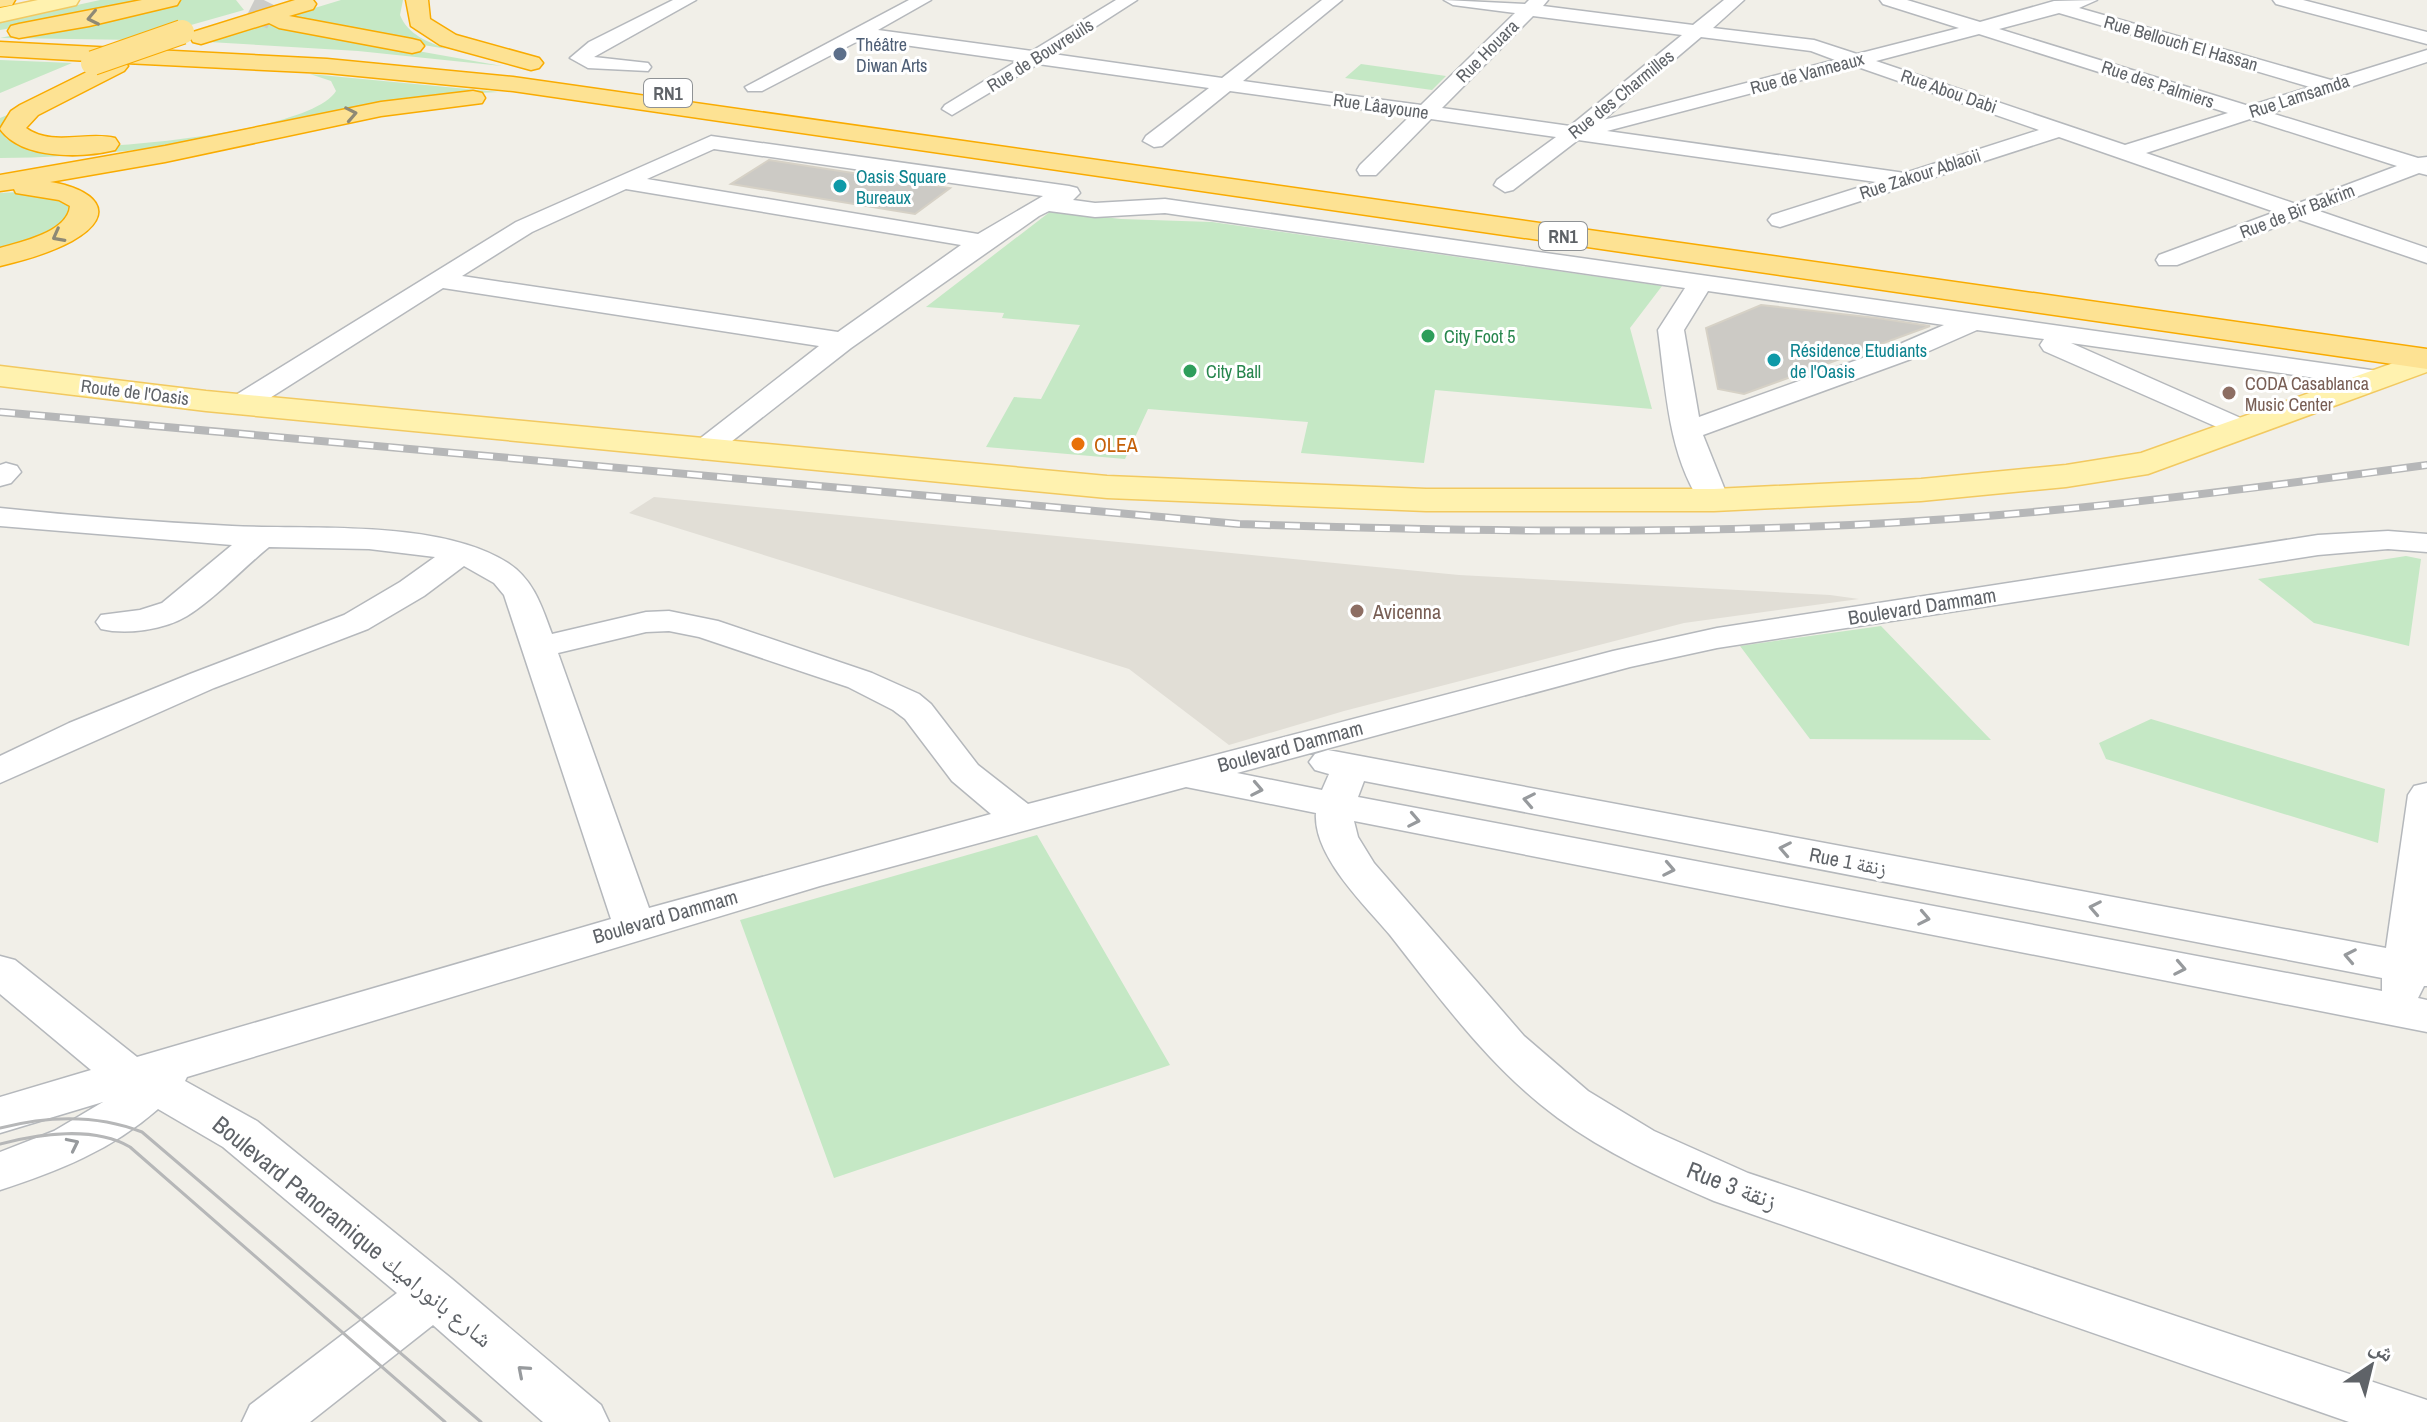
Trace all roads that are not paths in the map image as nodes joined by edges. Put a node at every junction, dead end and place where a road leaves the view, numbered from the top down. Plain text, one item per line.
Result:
1 (68, 0) edge
2 (89, 0) edge
3 (169, 0) edge
4 (293, 0) edge
5 (319, 0) edge
6 (417, 0) edge
7 (687, 0) edge
8 (922, 0) edge
9 (1128, 0) edge
10 (1333, 0) edge
11 (1453, 0) edge
12 (1735, 0) edge
13 (1889, 0) edge
14 (2034, 0) edge
15 (2088, 0) edge
16 (2282, 0) edge
17 (1534, 4) edge
18 (2059, 7) junction
19 (0, 17) edge
20 (279, 21) tunnel mouth
21 (1981, 28) junction
22 (1699, 30) junction
23 (0, 33) edge
24 (860, 33) junction
25 (191, 35) junction
26 (2427, 38) edge
27 (0, 41) edge
28 (0, 49) edge
29 (0, 56) edge
30 (2427, 56) edge
31 (1036, 57) junction
32 (1858, 60) junction
33 (104, 64) junction
34 (224, 66) junction
35 (641, 67) dead end
36 (549, 68) junction
37 (1225, 84) junction
38 (2329, 86) junction
39 (755, 87) dead end
40 (1621, 94) junction
41 (0, 101) edge
42 (1679, 106) junction
43 (952, 109) dead end
44 (0, 111) edge
45 (1425, 112) junction
46 (2248, 113) junction
47 (731, 116) junction
48 (284, 128) junction
49 (2060, 130) junction
50 (1574, 133) junction
51 (1154, 141) dead end
52 (2126, 152) junction
53 (0, 161) edge
54 (1106, 165) junction
55 (2424, 165) edge
56 (1368, 170) dead end
57 (1903, 179) junction
58 (623, 182) junction
59 (1188, 183) junction
60 (1505, 185) dead end
61 (0, 186) edge
62 (1057, 198) junction
63 (2297, 210) junction
64 (1780, 220) dead end
65 (983, 242) junction
66 (2427, 256) edge
67 (0, 257) edge
68 (2168, 260) dead end
69 (438, 280) junction
70 (1702, 281) junction
71 (1973, 322) junction
72 (2015, 328) junction
73 (842, 341) junction
74 (2408, 355) edge
75 (0, 376) edge
76 (0, 386) edge
77 (206, 401) junction
78 (241, 404) junction
79 (2242, 429) junction
80 (1687, 431) junction
81 (703, 450) junction
82 (1714, 500) junction
83 (0, 517) edge
84 (261, 537) junction
85 (2424, 540) edge
86 (460, 554) junction
87 (113, 622) dead end
88 (538, 648) junction
89 (1270, 751) junction
90 (0, 771) edge
91 (1180, 775) junction
92 (1344, 786) junction
93 (2427, 795) edge
94 (1021, 818) junction
95 (634, 925) junction
96 (2416, 969) edge
97 (0, 971) edge
98 (2413, 1013) edge
99 (153, 1076) junction
100 (0, 1115) edge
101 (0, 1171) edge
102 (434, 1294) junction
103 (269, 1422) edge
104 (582, 1422) edge
105 (2420, 1422) edge

1 - 19 main road
2 - 19 highway
3 -> 23 highway
4 - 25 highway
5 - 25 highway
6 - 36 highway
7 - 35 street
8 - 24 street
9 - 31 street, Rue de Bouvreuils
10 - 37 street
11 - 17 street, Rue Abou Dabi
12 - 22 street, Rue des Charmilles
13 - 21 street, Rue des Palmiers
14 - 18 street, Rue Bellouch El Hassan
15 - 18 street, Rue de Vanneaux
16 - 26 street
17 - 22 street, Rue Abou Dabi
17 - 45 street, Rue Houara
18 - 21 street, Rue de Vanneaux
18 - 38 street, Rue Bellouch El Hassan
20 - 36 highway
21 - 32 street, Rue de Vanneaux
21 - 46 street, Rue des Palmiers
22 - 32 street, Rue Abou Dabi
22 - 40 street, Rue des Charmilles
24 - 31 street, Rue Lâayoune
24 - 39 street
25 - 33 highway
27 - 54 highway, RN1
28 - 47 highway, RN1
29 - 34 highway
30 - 38 street, Rue Lamsamda
31 - 37 street, Rue Lâayoune
31 - 43 street, Rue de Bouvreuils
32 - 42 street, Rue de Vanneaux
32 - 49 street, Rue Abou Dabi
33 - 34 highway
33 - 41 highway
33 - 44 highway
34 - 47 highway
36 - 54 highway
37 - 45 street, Rue Lâayoune
37 - 51 street
38 - 46 street, Rue Lamsamda
40 - 42 street
40 - 50 street, Rue des Charmilles
42 - 50 street, Rue de Vanneaux
45 - 50 street, Rue Lâayoune
45 - 56 street, Rue Houara
46 - 52 street, Rue Lamsamda
46 - 55 street, Rue des Palmiers
48 -> 47 highway
47 - 54 highway, RN1
48 - 53 highway
48 - 61 highway
49 - 52 street, Rue Abou Dabi
49 - 57 street, Rue Zakour Ablaoii
50 - 57 street, Rue Lâayoune
50 - 60 street, Rue des Charmilles
52 - 63 street, Rue Abou Dabi
54 - 59 highway, RN1
54 - 62 highway
54 - 74 highway, RN1
55 - 63 street, Rue de Bir Bakrim
57 - 64 street, Rue Zakour Ablaoii
58 - 62 street
58 - 65 street
58 - 69 street
59 - 62 highway
59 - 74 highway, RN1
61 -> 67 highway
62 - 65 street
62 - 70 street
63 - 66 street, Rue Abou Dabi
63 - 68 street, Rue de Bir Bakrim
65 - 73 street
69 - 73 street
69 - 78 street
70 - 71 street
70 - 80 street
71 - 72 street
71 - 80 street
72 - 74 street
72 - 79 street
73 - 81 street
74 - 79 main road
75 - 77 main road, Route de l'Oasis
76 - 77 main road, Route de l'Oasis
77 - 78 main road
78 - 81 main road
79 - 82 main road
80 - 82 street
81 - 82 main road
83 - 84 street
84 - 86 street
84 - 87 street
85 - 89 street, Boulevard Dammam
86 - 88 street
86 - 90 street
88 - 94 street
88 - 95 street
89 - 91 street, Boulevard Dammam
89 - 92 street, Rue 1 زنقة
91 -> 92 street
91 - 94 street, Boulevard Dammam
96 -> 92 street, Rue 1 زنقة
92 -> 98 street, Rue 1 زنقة
92 - 105 street, Rue 3 زنقة
93 - 96 street
94 - 95 street, Boulevard Dammam
95 - 99 street, Boulevard Dammam
96 - 98 street
97 - 99 street, Boulevard Panoramique شارع بانوراميك
99 - 100 street, Boulevard Dammam
101 -> 99 street, Boulevard Dammam
99 - 102 street, Boulevard Panoramique شارع بانوراميك
102 - 103 street
104 -> 102 street, Boulevard Panoramique شارع بانوراميك

